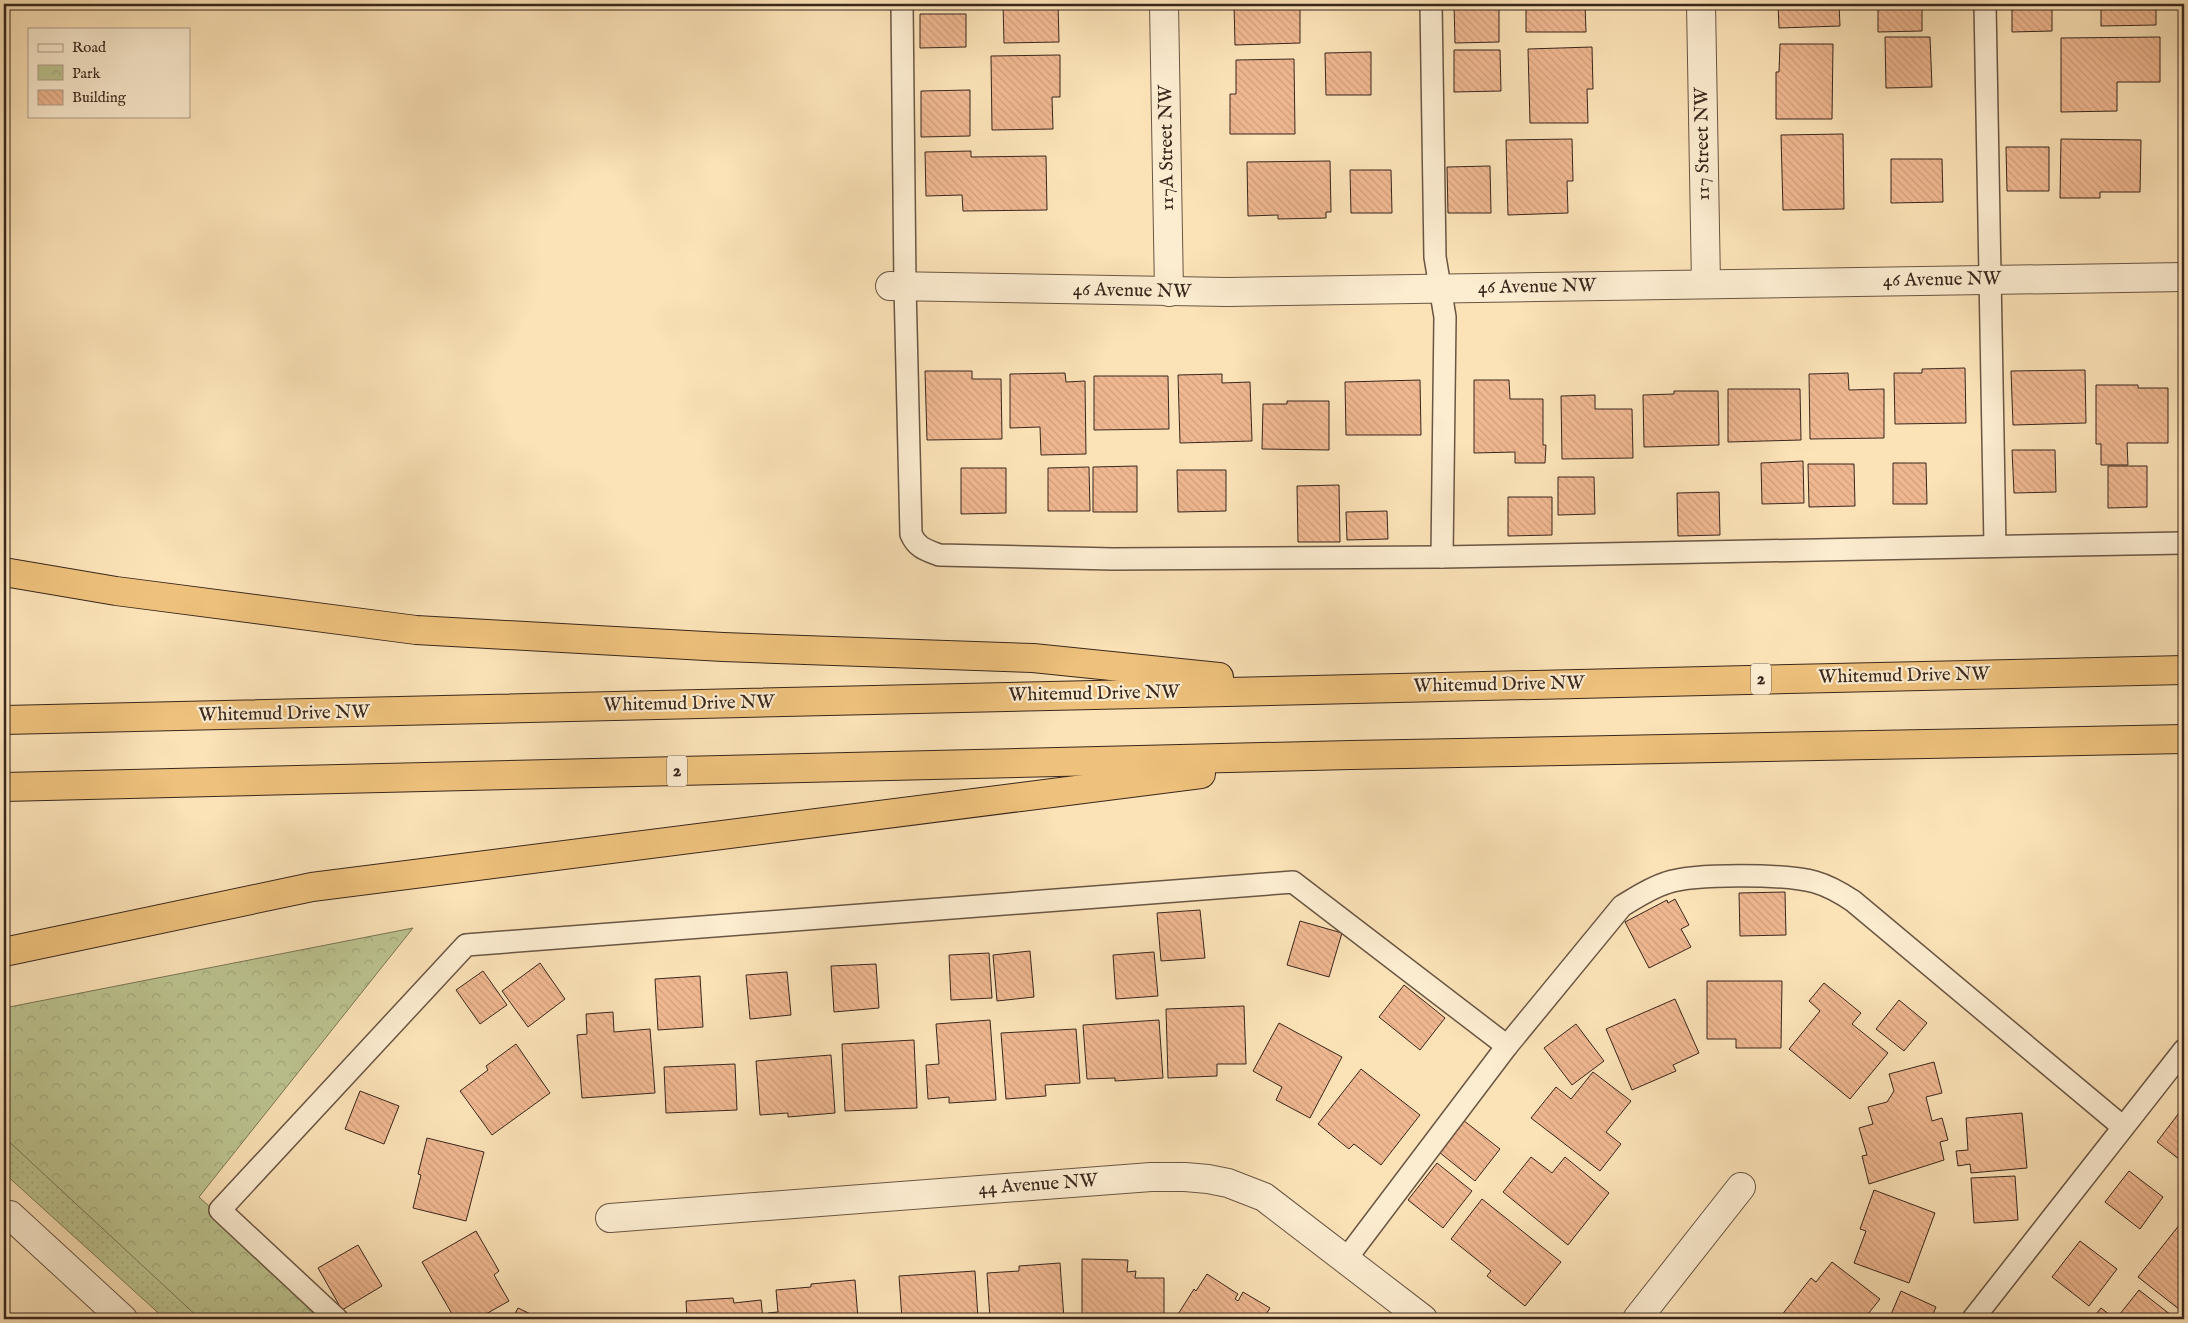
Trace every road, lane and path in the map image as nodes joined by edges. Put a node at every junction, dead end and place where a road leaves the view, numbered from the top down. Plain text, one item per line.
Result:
1 (902, 4) edge
2 (1164, 4) edge
3 (1431, 4) edge
4 (1701, 4) edge
5 (1986, 4) edge
6 (2184, 276) edge
7 (1989, 279) junction
8 (1706, 284) junction
9 (897, 286) junction
10 (1440, 288) junction
11 (1170, 292) junction
12 (2184, 542) edge
13 (1995, 546) junction
14 (1442, 557) junction
15 (4, 572) edge
16 (2184, 670) edge
17 (1337, 689) junction
18 (4, 720) edge
19 (2184, 739) edge
20 (1351, 755) junction
21 (4, 787) edge
22 (4, 952) edge
23 (1507, 1046) junction
24 (2184, 1050) edge
25 (2123, 1127) junction
26 (1742, 1187) dead end
27 (4, 1215) edge
28 (610, 1218) dead end
29 (1346, 1259) junction
30 (123, 1319) edge
31 (337, 1319) edge
32 (1423, 1319) edge
33 (1637, 1319) edge
34 (1973, 1319) edge

1 - 9 lane
2 - 11 street, 117A Street NW
3 - 10 lane
4 - 8 street, 117 Street NW
5 - 7 lane
6 - 7 street, 46 Avenue NW
7 - 8 street, 46 Avenue NW
7 - 13 lane
8 - 10 street, 46 Avenue NW
9 - 11 street, 46 Avenue NW
9 - 14 lane
10 - 11 street, 46 Avenue NW
10 - 14 lane
12 - 13 lane
13 - 14 lane
15 - 17 highway
16 - 17 highway, Whitemud Drive NW / 2
17 - 18 highway, Whitemud Drive NW / 2
19 - 20 highway, 2
20 - 21 highway, 2
20 - 22 highway
23 - 25 lane
23 - 29 lane
23 - 31 lane
24 - 25 lane
25 - 34 lane
26 - 33 street
27 - 30 street
28 - 29 street, 44 Avenue NW
29 - 32 street, 44 Avenue NW

